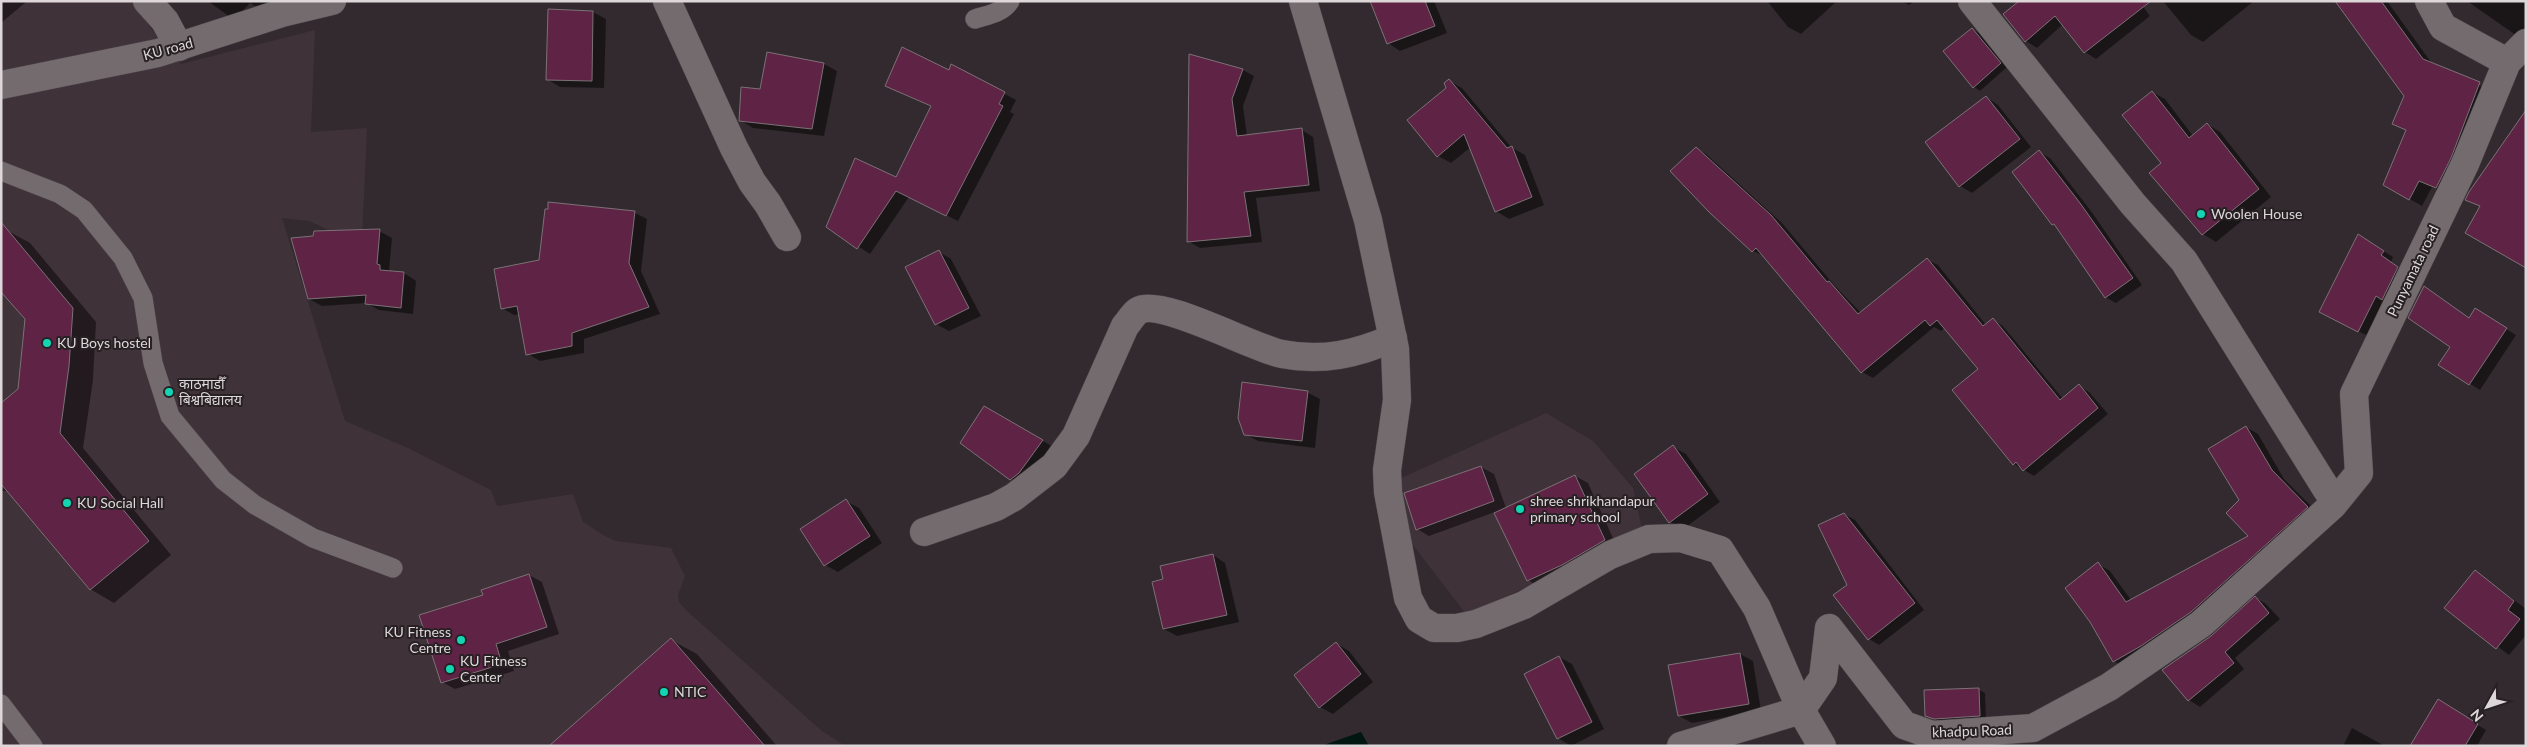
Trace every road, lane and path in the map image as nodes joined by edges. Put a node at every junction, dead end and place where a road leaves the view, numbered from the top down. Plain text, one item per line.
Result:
1 (147, 1) edge
2 (332, 1) edge
3 (667, 1) edge
4 (1010, 1) edge
5 (1303, 1) edge
6 (1972, 1) edge
7 (2429, 1) edge
8 (975, 19) dead end
9 (2526, 43) edge
10 (179, 47) junction
11 (2507, 62) junction
12 (1, 85) edge
13 (1, 171) edge
14 (787, 237) dead end
15 (1393, 338) junction
16 (2330, 497) junction
17 (924, 532) dead end
18 (394, 568) dead end
19 (1, 704) edge
20 (1801, 710) junction
21 (33, 746) edge
22 (1681, 746) edge
23 (1822, 746) edge

1 - 10 street
2 - 10 street, KU road
3 - 14 street
4 - 8 lane
5 - 15 street
6 - 16 street
7 - 11 street
9 - 11 street, Punyamata road
10 - 12 street, KU road
11 - 16 street, Punyamata road
13 - 18 lane
15 - 17 street
15 - 20 street
16 - 20 street, khadpu Road
19 - 21 lane
20 - 22 street
20 - 23 street

